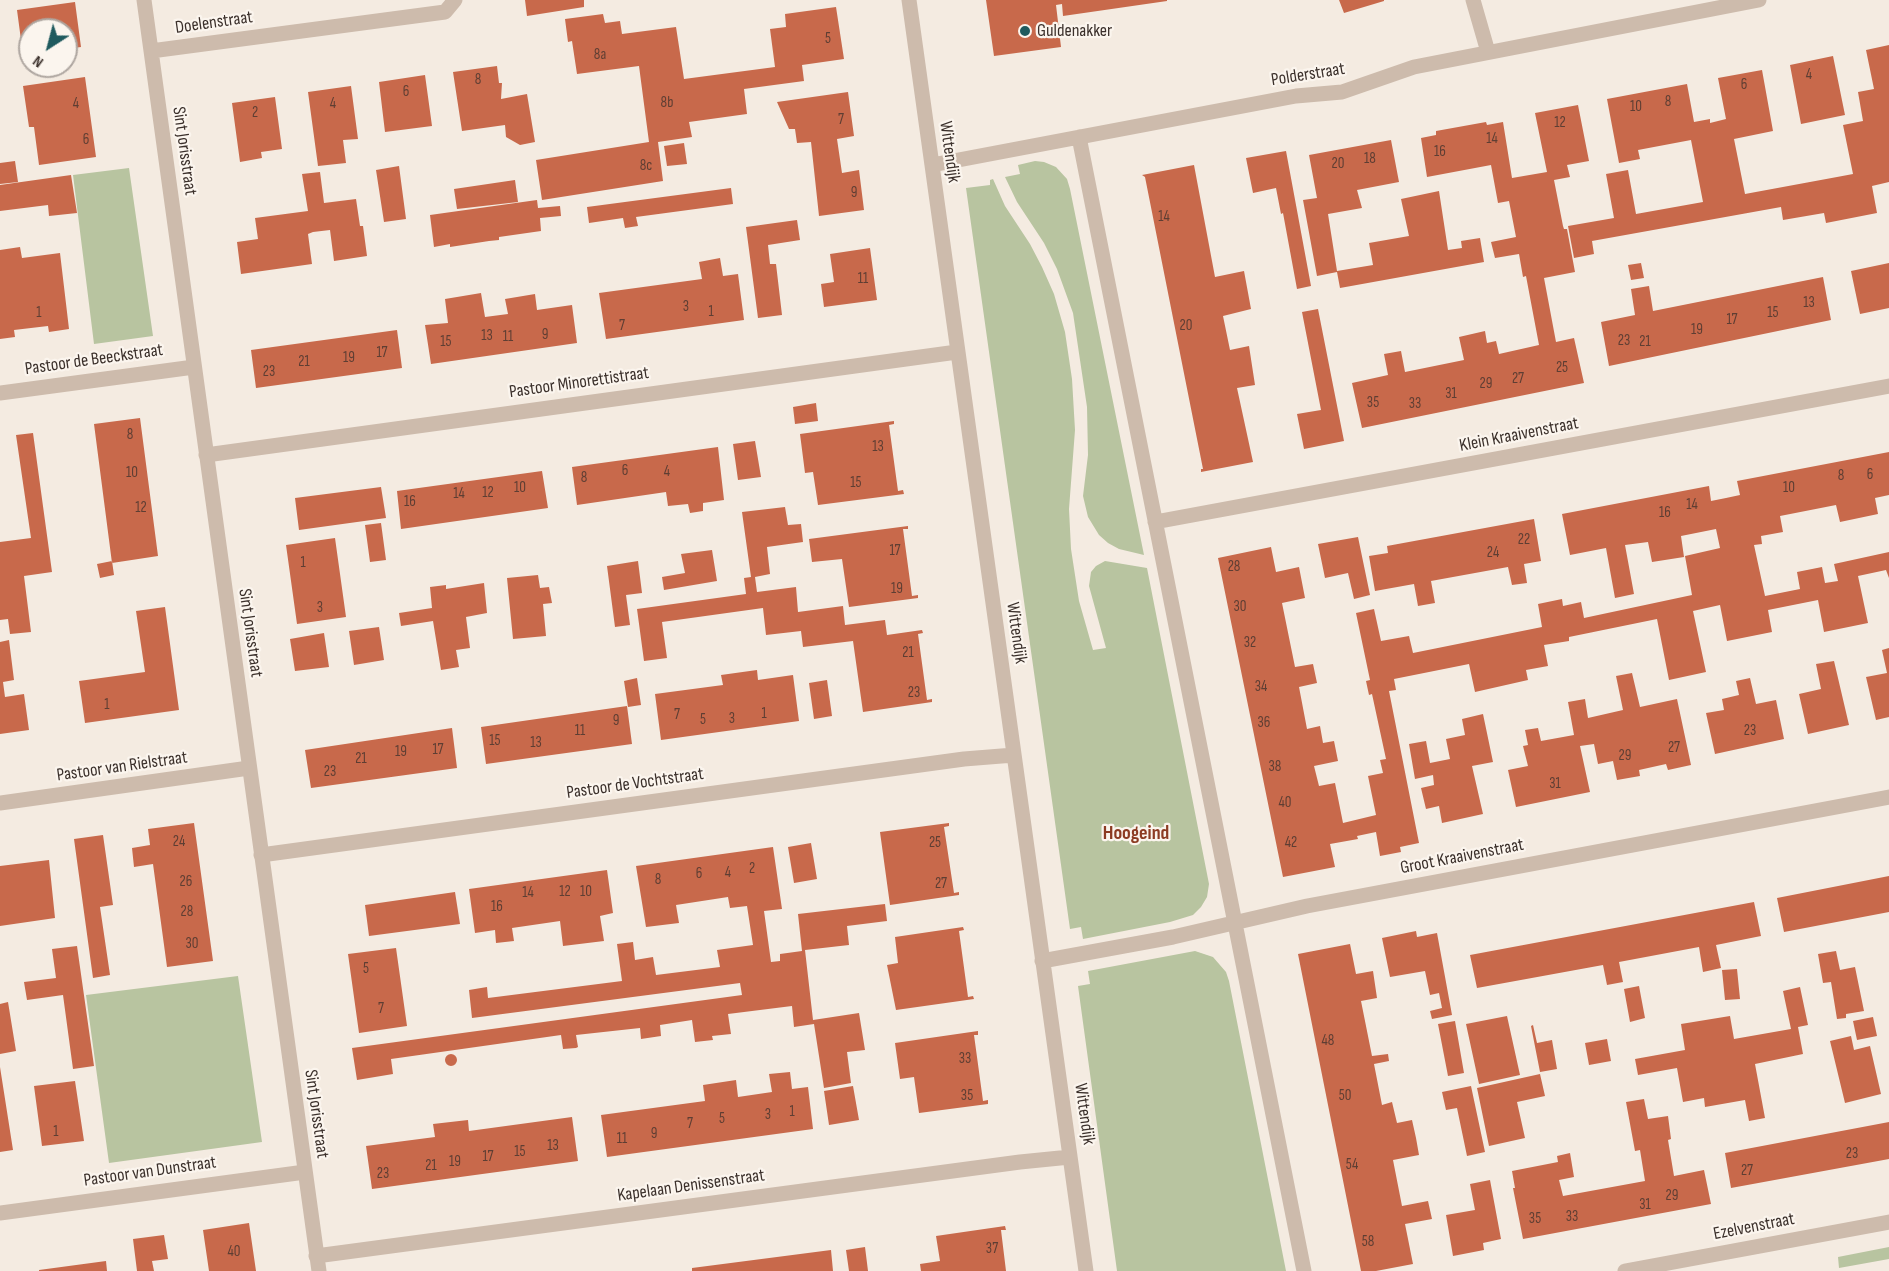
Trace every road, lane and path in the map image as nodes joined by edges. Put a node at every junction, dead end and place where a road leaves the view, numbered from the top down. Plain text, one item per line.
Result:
1 (144, 0) edge
2 (455, 0) edge
3 (909, 0) edge
4 (1473, 0) edge
5 (1759, 0) edge
6 (151, 51) junction
7 (1488, 52) junction
8 (1079, 137) junction
9 (932, 165) junction
10 (957, 352) junction
11 (194, 367) junction
12 (1889, 386) edge
13 (0, 393) edge
14 (206, 455) junction
15 (1155, 522) junction
16 (1014, 755) junction
17 (249, 768) junction
18 (1889, 797) edge
19 (0, 803) edge
20 (261, 855) junction
21 (1235, 923) junction
22 (1042, 961) junction
23 (1070, 1157) junction
24 (305, 1172) junction
25 (0, 1213) edge
26 (1889, 1222) edge
27 (318, 1263) edge
28 (1086, 1271) edge
29 (1304, 1271) edge
30 (1625, 1271) edge

1 - 6 street, Sint Jorisstraat
2 - 6 street, Doelenstraat
3 - 9 street, Wittendijk
4 - 7 street
5 - 7 street, Polderstraat
6 - 11 street, Sint Jorisstraat
7 - 8 street, Polderstraat
8 - 9 street, Polderstraat
8 - 15 street
9 - 10 street, Wittendijk
10 - 14 street, Pastoor Minorettistraat
10 - 16 street, Wittendijk
11 - 13 street, Pastoor de Beeckstraat
11 - 14 street, Sint Jorisstraat
12 - 15 street, Klein Kraaivenstraat
14 - 17 street, Sint Jorisstraat
15 - 21 street
16 - 20 street, Pastoor de Vochtstraat
16 - 22 street, Wittendijk
17 - 19 street, Pastoor van Rielstraat
17 - 20 street, Sint Jorisstraat
18 - 21 street, Groot Kraaivenstraat
20 - 24 street, Sint Jorisstraat
21 - 22 street, Groot Kraaivenstraat
21 - 29 street
22 - 23 street, Wittendijk
23 - 27 street, Kapelaan Denissenstraat
23 - 28 street, Wittendijk
24 - 25 street, Pastoor van Dunstraat
24 - 27 street, Sint Jorisstraat
26 - 30 street, Ezelvenstraat

